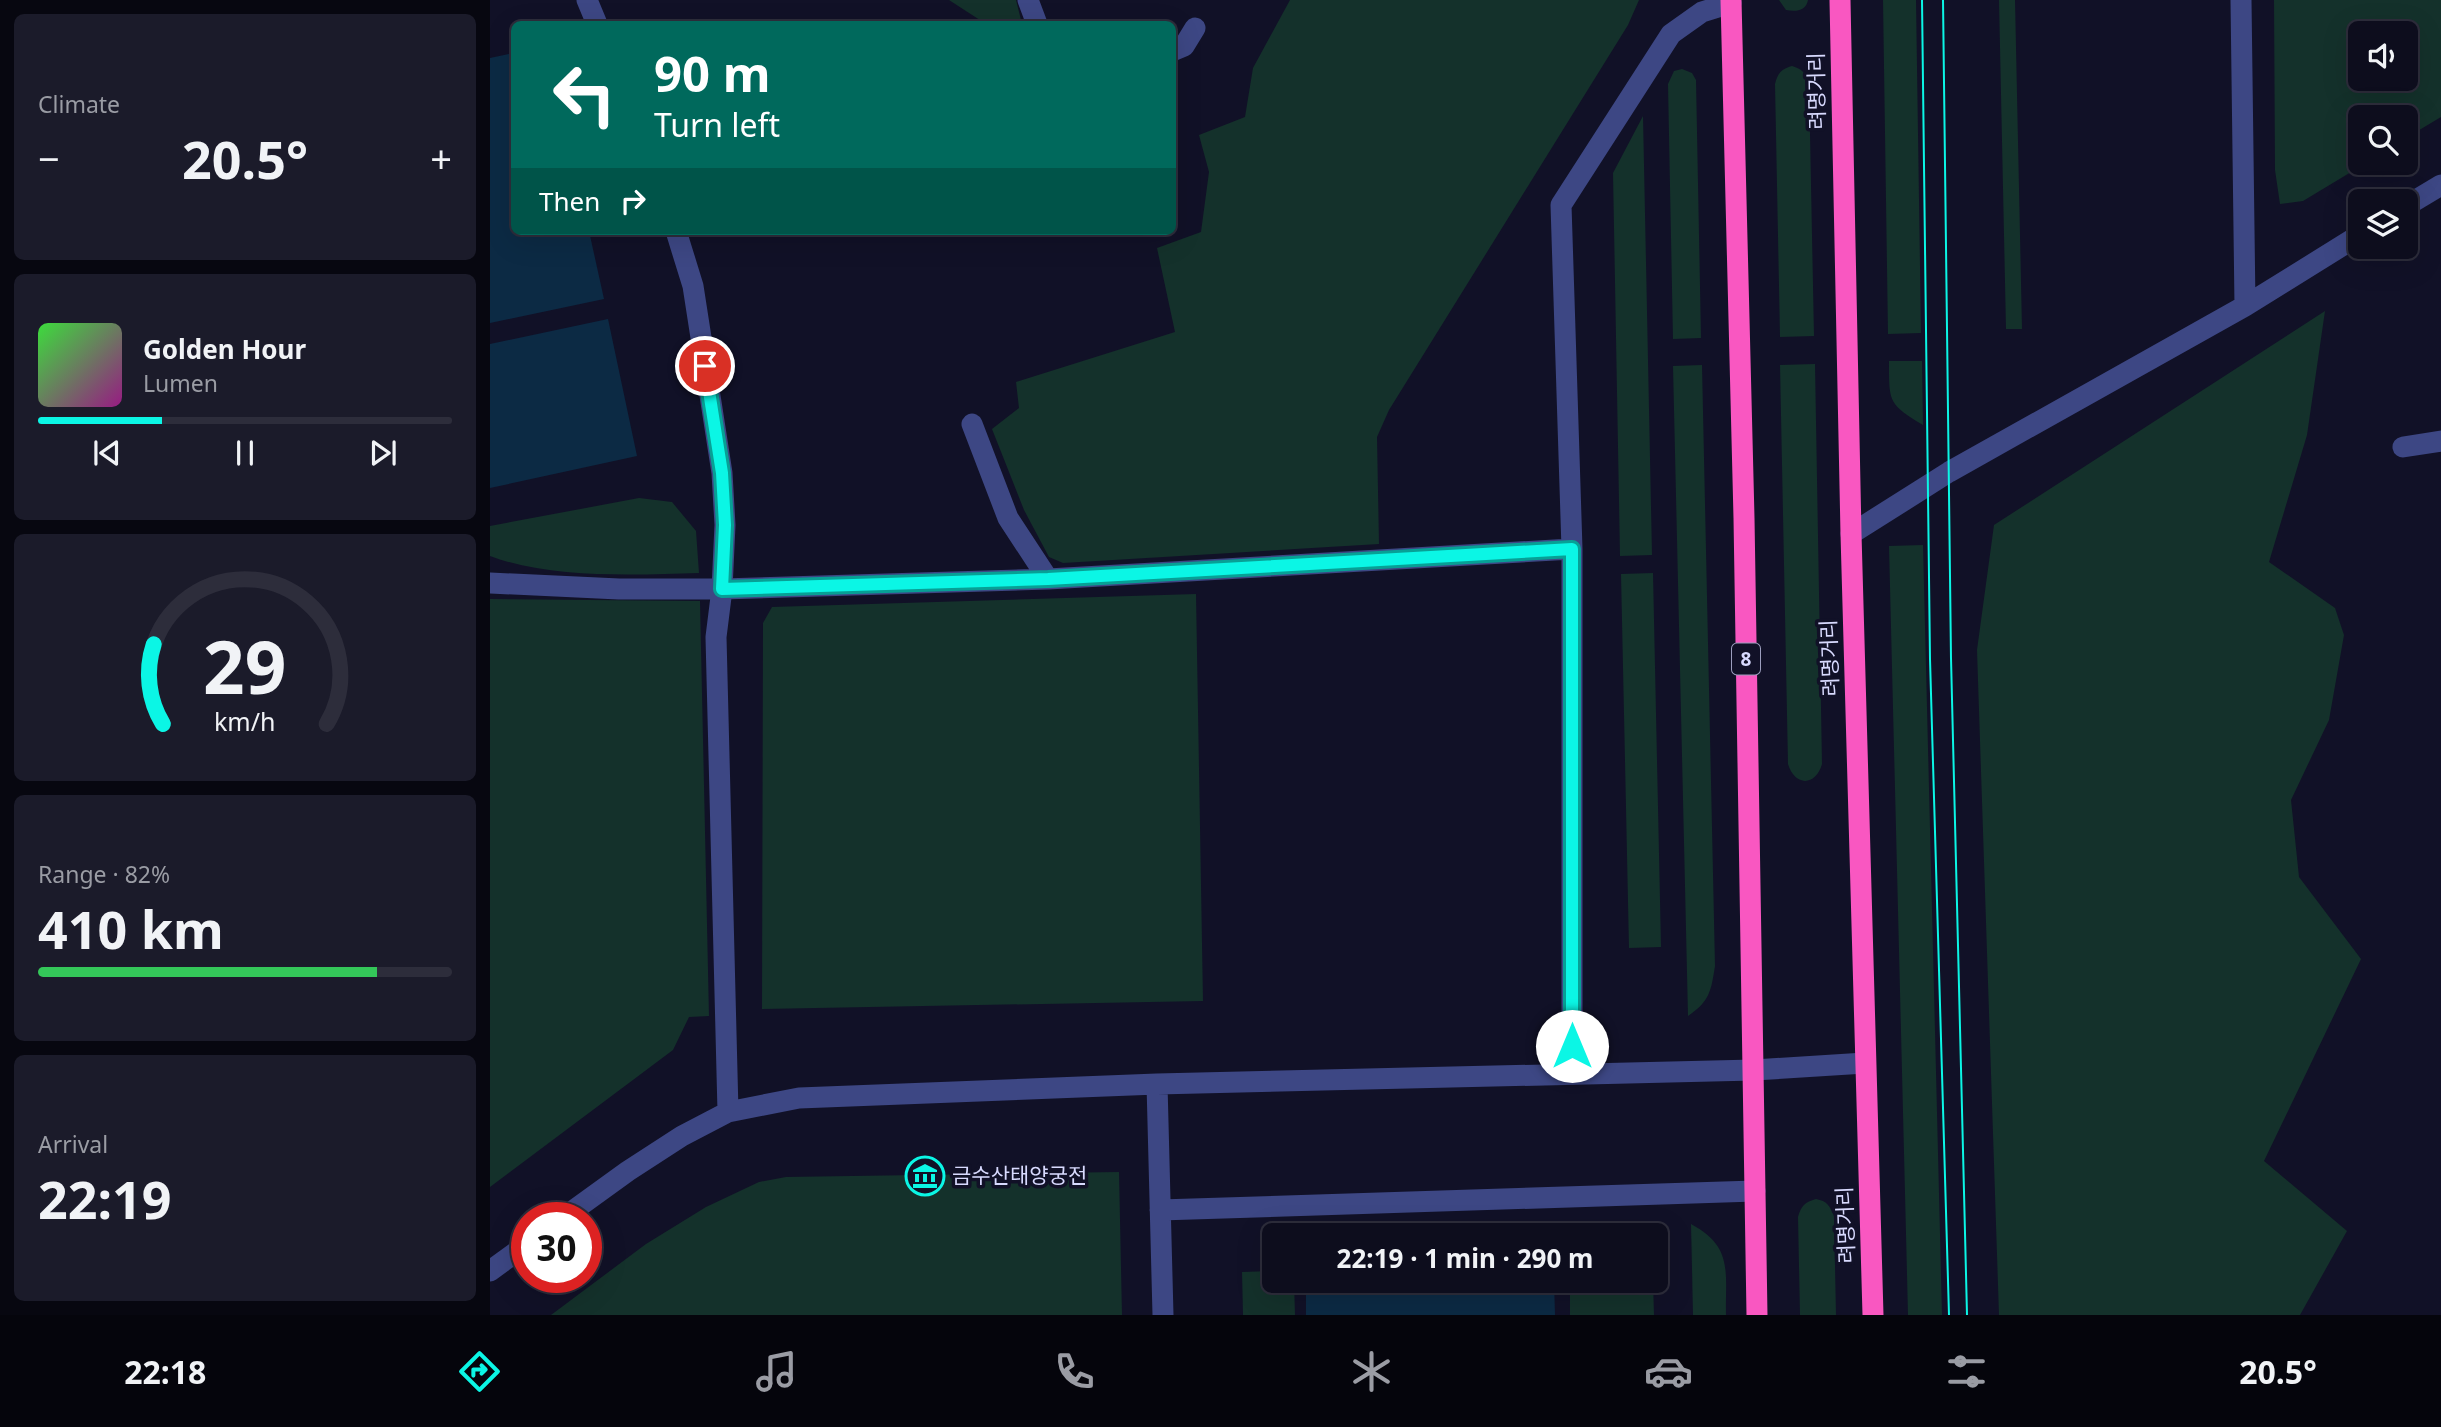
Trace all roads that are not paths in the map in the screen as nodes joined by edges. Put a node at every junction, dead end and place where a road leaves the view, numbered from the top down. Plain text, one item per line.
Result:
1 (587, 0) edge
2 (1028, 0) edge
3 (1840, 0) edge
4 (2241, 0) edge
5 (1731, 2) edge
6 (596, 21) edge
7 (1036, 21) edge
8 (1195, 28) dead end
9 (1176, 49) edge
10 (2437, 192) edge
11 (2418, 201) edge
12 (677, 235) edge
13 (2348, 242) edge
14 (2245, 306) junction
15 (972, 424) dead end
16 (2441, 441) edge
17 (2403, 447) dead end
18 (1851, 534) junction
19 (1572, 549) junction
20 (1048, 579) junction
21 (490, 583) edge
22 (722, 589) junction
23 (1866, 1063) junction
24 (1754, 1070) junction
25 (1572, 1073) junction
26 (1157, 1084) junction
27 (728, 1112) junction
28 (1755, 1191) junction
29 (585, 1202) edge
30 (1160, 1209) junction
31 (511, 1256) edge
32 (490, 1271) edge
33 (1163, 1315) edge
34 (1757, 1315) edge
35 (1873, 1315) edge

1 - 6 street
2 - 7 street
3 - 18 highway, 려명거리
4 - 14 street
5 - 19 street
5 - 24 highway, 8
8 - 9 street
10 - 11 street
12 - 22 street
13 - 14 street
14 - 18 street
15 - 20 street
16 - 17 street
18 - 23 highway, 려명거리
19 - 20 street
19 - 25 street
20 - 22 street
21 - 22 street
22 - 27 street
23 - 24 street
23 - 35 highway, 려명거리
24 - 25 street
24 - 28 highway, 8
25 - 26 street
26 - 27 street
26 - 30 street
27 - 29 street
28 - 30 street
28 - 34 highway, 8
30 - 33 street
31 - 32 street

